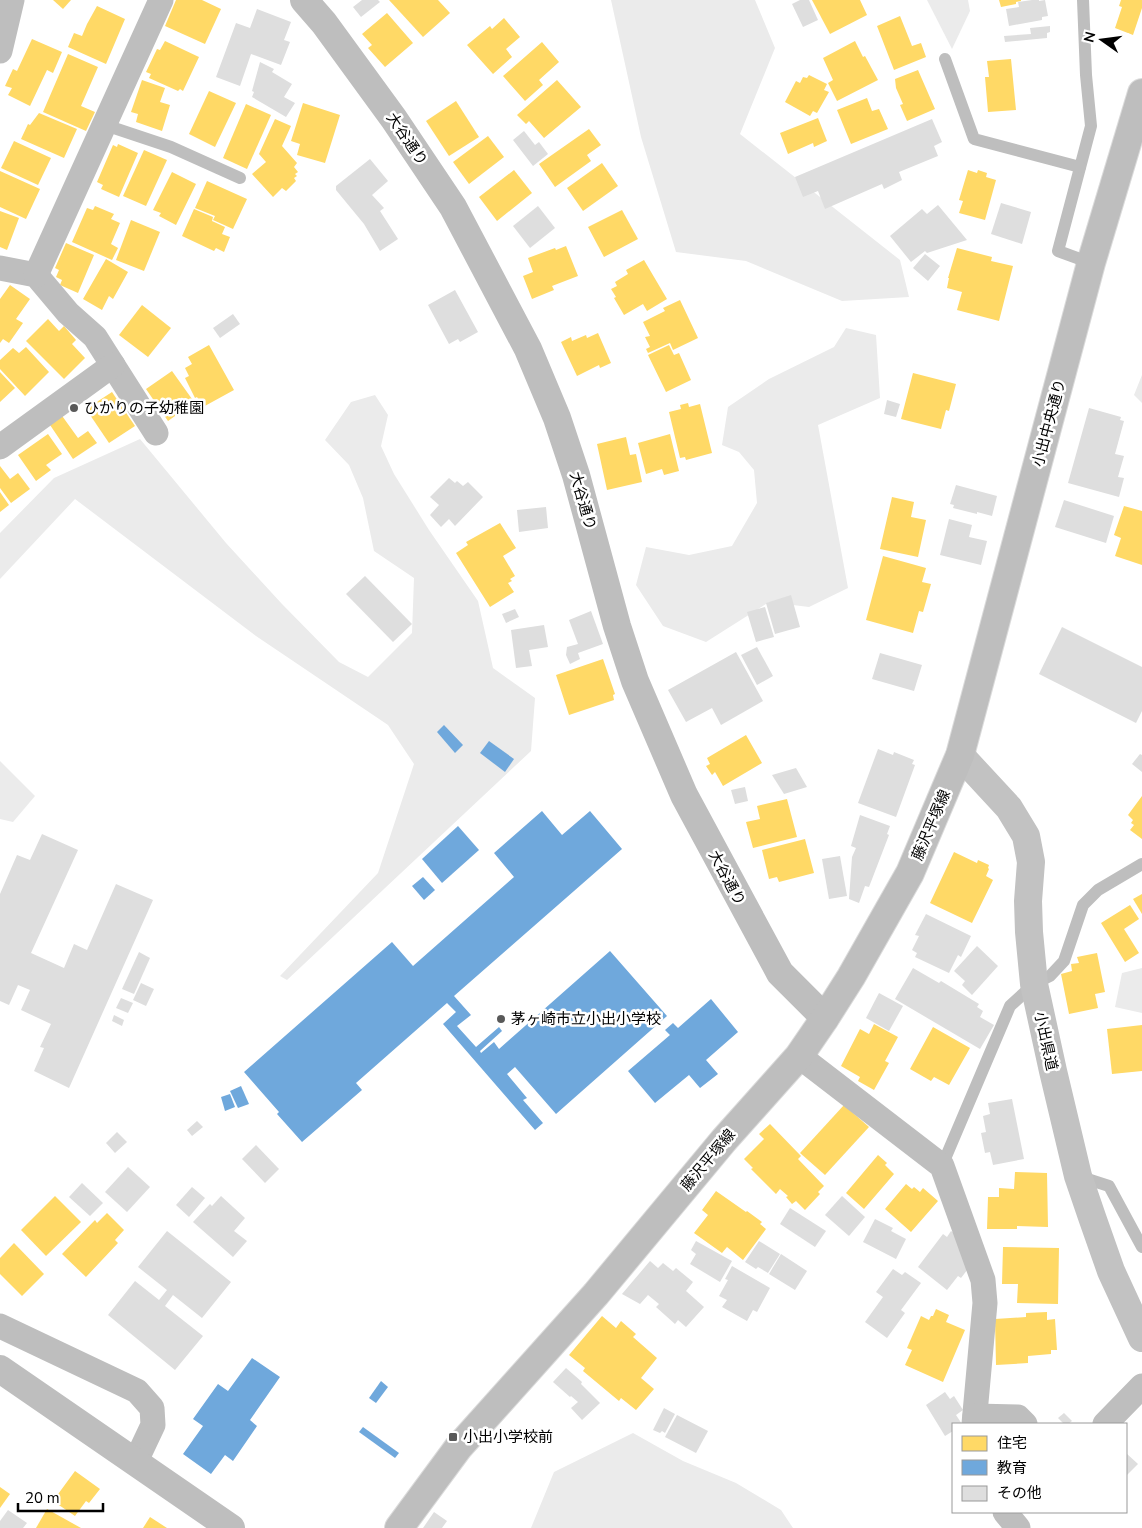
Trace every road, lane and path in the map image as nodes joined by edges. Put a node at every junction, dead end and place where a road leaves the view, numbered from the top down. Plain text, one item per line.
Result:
1 (12, 0) edge
2 (162, 0) edge
3 (304, 0) edge
4 (1083, 0) edge
5 (0, 51) edge
6 (946, 59) dead end
7 (1142, 93) edge
8 (105, 125) junction
9 (1080, 167) junction
10 (240, 178) dead end
11 (1091, 263) junction
12 (0, 268) edge
13 (36, 275) junction
14 (113, 365) junction
15 (156, 433) dead end
16 (0, 447) edge
17 (960, 755) junction
18 (1142, 864) edge
19 (1034, 984) junction
20 (826, 1018) junction
21 (799, 1056) junction
22 (942, 1166) junction
23 (1078, 1176) junction
24 (1142, 1247) edge
25 (0, 1326) edge
26 (1142, 1338) edge
27 (0, 1369) edge
28 (1142, 1386) edge
29 (974, 1420) edge
30 (1024, 1423) edge
31 (1106, 1423) edge
32 (136, 1461) junction
33 (1006, 1513) edge
34 (231, 1528) edge
35 (399, 1528) edge
36 (1018, 1528) edge

1 - 5 street
2 - 8 street
3 - 20 main road, 大谷通り
4 - 9 lane
6 - 9 lane
7 - 11 main road, 小出中央通り
8 - 10 lane
8 - 13 street
9 - 11 lane
11 - 17 main road, 小出中央通り
12 - 13 street
13 - 14 street
14 - 15 street
14 - 16 street
17 - 19 main road, 小出県道
17 - 20 main road, 藤沢平塚線
18 - 19 lane
19 - 22 lane
19 - 23 main road, 小出県道
20 - 21 main road, 藤沢平塚線
21 - 22 street
21 - 35 main road, 藤沢平塚線
22 - 29 street
23 - 24 lane
23 - 26 main road, 小出県道
25 - 32 street
27 - 32 main road
28 - 31 street
29 - 30 street
32 - 34 main road
33 - 36 street

